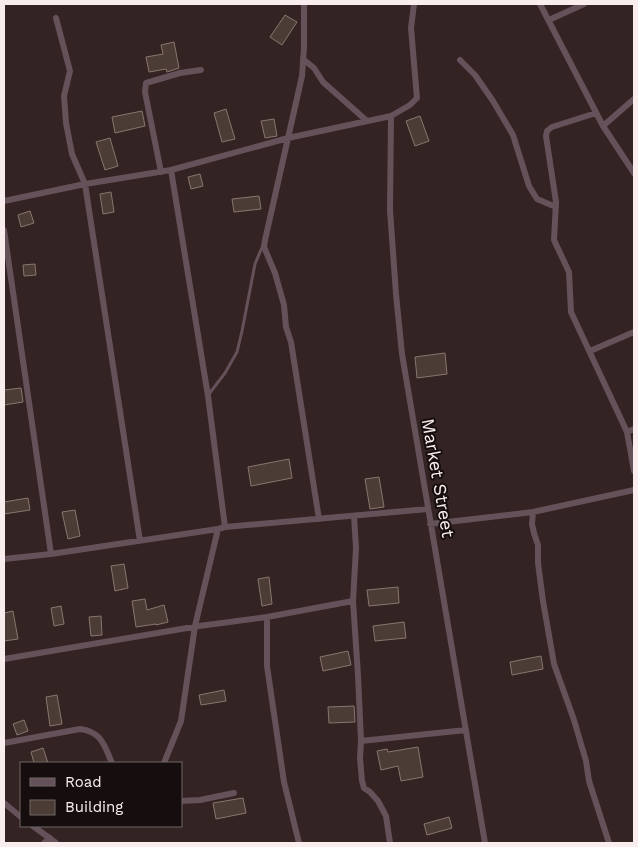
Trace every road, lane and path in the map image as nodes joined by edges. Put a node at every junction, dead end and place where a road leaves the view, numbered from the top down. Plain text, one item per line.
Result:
1 (304, 4) edge
2 (414, 4) edge
3 (540, 4) edge
4 (584, 4) edge
5 (56, 18) dead end
6 (549, 20) junction
7 (303, 59) junction
8 (460, 60) dead end
9 (201, 70) dead end
10 (634, 99) edge
11 (596, 113) junction
12 (391, 116) junction
13 (368, 121) junction
14 (603, 126) junction
15 (288, 138) junction
16 (171, 170) junction
17 (161, 172) junction
18 (634, 173) edge
19 (84, 184) junction
20 (4, 201) edge
21 (556, 207) junction
22 (4, 230) edge
23 (265, 240) junction
24 (634, 332) edge
25 (590, 351) junction
26 (208, 396) junction
27 (634, 429) edge
28 (627, 432) junction
29 (634, 471) edge
30 (634, 490) edge
31 (428, 508) junction
32 (533, 512) junction
33 (354, 516) junction
34 (319, 519) junction
35 (430, 524) junction
36 (225, 527) junction
37 (218, 530) junction
38 (140, 541) junction
39 (51, 554) junction
40 (4, 559) edge
41 (353, 601) junction
42 (267, 617) junction
43 (195, 626) junction
44 (4, 659) edge
45 (466, 730) junction
46 (360, 741) junction
47 (4, 743) edge
48 (112, 762) edge
49 (164, 762) edge
50 (234, 793) dead end
51 (182, 800) edge
52 (4, 803) edge
53 (20, 816) edge
54 (34, 827) edge
55 (50, 838) junction
56 (44, 843) edge
57 (56, 843) edge
58 (298, 843) edge
59 (390, 843) edge
60 (485, 843) edge
61 (609, 843) edge

1 - 7 street
2 - 12 street
3 - 6 street
4 - 6 street
5 - 19 street
6 - 11 street
7 - 13 street
7 - 15 street
8 - 21 street
9 - 17 street
10 - 14 street
11 - 14 street
11 - 21 street
12 - 13 street
12 - 31 street, Market Street
13 - 15 street
14 - 18 street
15 - 16 street
15 - 23 street
16 - 17 street
16 - 26 street
17 - 19 street
19 - 20 street
19 - 38 street
21 - 25 street
22 - 39 street
23 - 26 lane
23 - 34 street
24 - 25 street
25 - 28 street
26 - 36 street
27 - 28 street
28 - 29 street
30 - 32 street
31 - 33 street
31 - 35 street, Market Street
32 - 35 street
32 - 61 street
33 - 34 street
33 - 41 street
34 - 36 street
35 - 45 street, Market Street
36 - 37 street
37 - 38 street
37 - 43 street
38 - 39 street
39 - 40 street
41 - 42 street
41 - 46 street
42 - 43 street
42 - 58 street
43 - 44 street
43 - 49 street
45 - 46 street
45 - 60 street, Market Street
46 - 59 street
47 - 48 street
50 - 51 street
52 - 53 street
54 - 55 street
55 - 56 street
55 - 57 street

